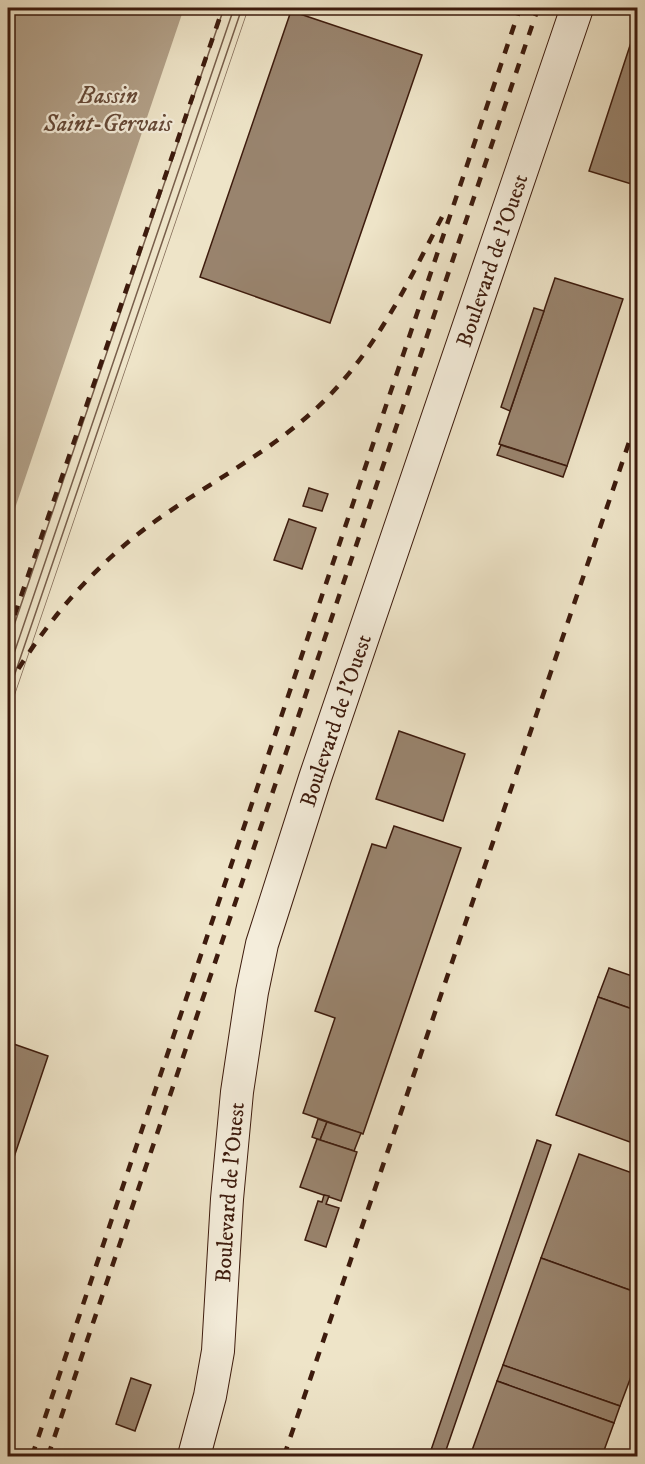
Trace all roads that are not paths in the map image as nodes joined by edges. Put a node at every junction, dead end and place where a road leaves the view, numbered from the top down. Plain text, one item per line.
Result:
1 (577, 8) edge
2 (194, 1456) edge

1 - 2 main road, Boulevard de l'Ouest

